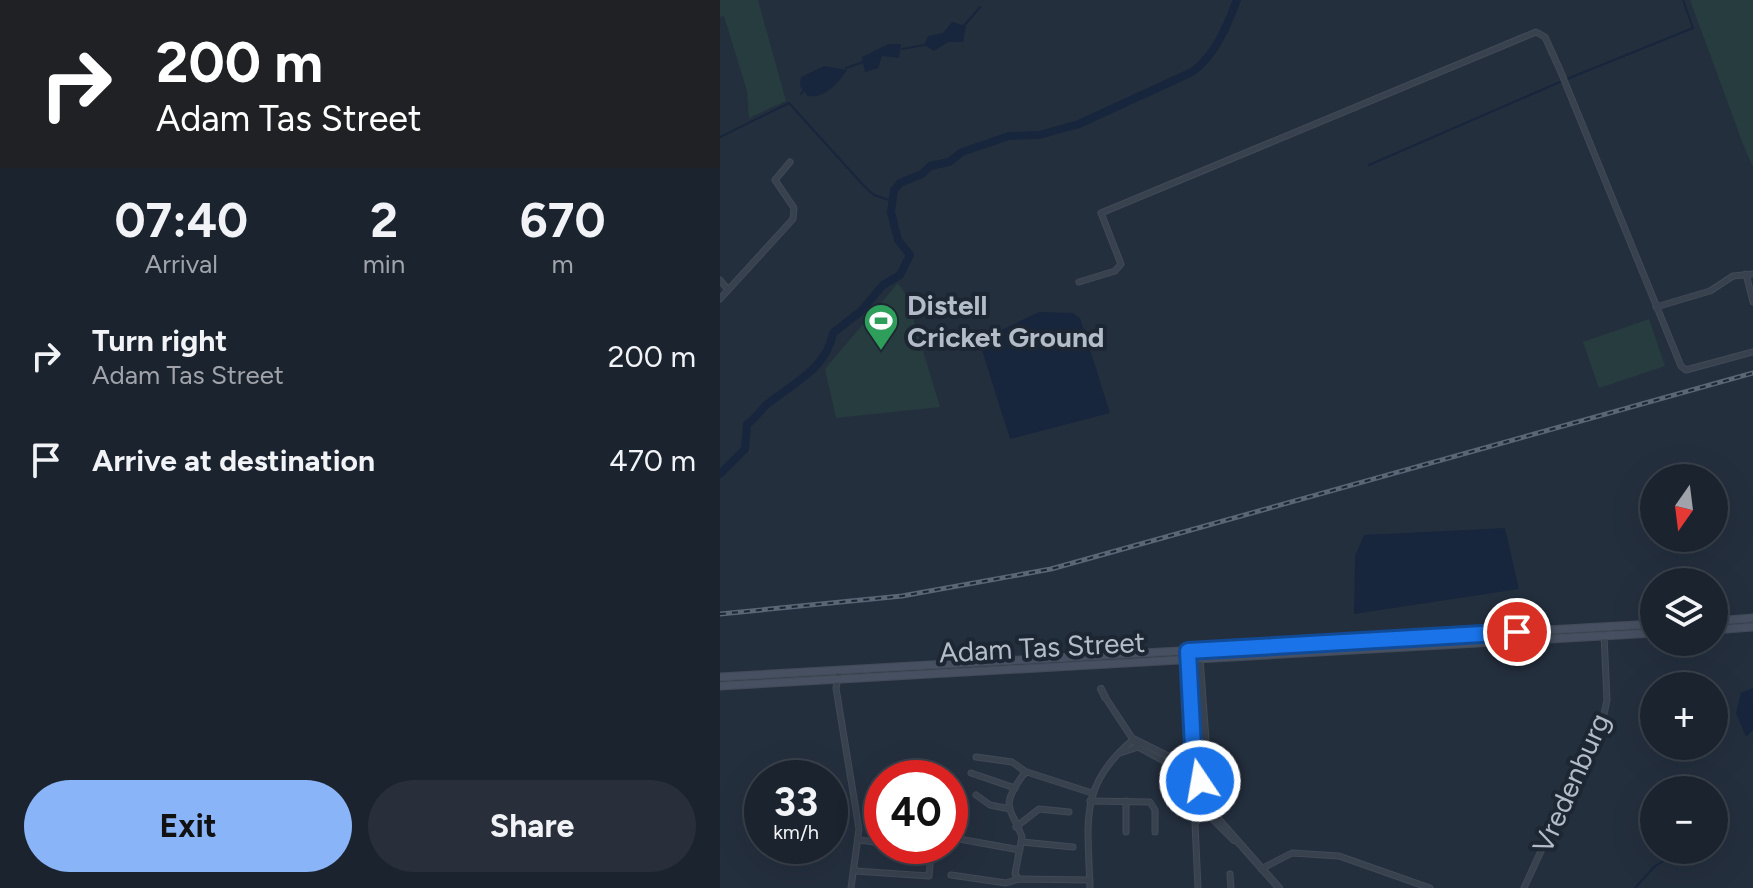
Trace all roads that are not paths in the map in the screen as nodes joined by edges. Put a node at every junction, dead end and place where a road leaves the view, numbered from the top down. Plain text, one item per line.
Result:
1 (790, 162) dead end
2 (1750, 274) edge
3 (720, 280) edge
4 (1079, 282) dead end
5 (728, 290) junction
6 (720, 299) edge
7 (1753, 302) edge
8 (1656, 307) junction
9 (1753, 352) edge
10 (1753, 618) edge
11 (1728, 620) edge
12 (1640, 626) edge
13 (1753, 627) edge
14 (1728, 629) edge
15 (1603, 632) junction
16 (1640, 633) edge
17 (1200, 655) junction
18 (1189, 656) junction
19 (720, 677) edge
20 (835, 679) junction
21 (720, 686) edge
22 (1101, 689) dead end
23 (1105, 697) joint
24 (1134, 739) junction
25 (1138, 747) junction
26 (1116, 754) junction
27 (976, 757) dead end
28 (1207, 760) junction
29 (1189, 765) junction
30 (1026, 772) junction
31 (971, 773) dead end
32 (1210, 775) junction
33 (1191, 776) junction
34 (1015, 788) junction
35 (1092, 793) junction
36 (976, 795) dead end
37 (1090, 801) junction
38 (1126, 801) junction
39 (1010, 809) junction
40 (1207, 811) junction
41 (1069, 812) dead end
42 (1016, 827) junction
43 (1126, 832) dead end
44 (1155, 832) dead end
45 (859, 840) junction
46 (864, 841) edge
47 (968, 841) edge
48 (1022, 842) junction
49 (1073, 847) dead end
50 (1020, 850) junction
51 (930, 864) edge
52 (1261, 869) junction
53 (855, 871) junction
54 (1230, 874) dead end
55 (951, 875) dead end
56 (1019, 879) junction
57 (1090, 880) junction
58 (851, 888) edge
59 (1090, 888) edge
60 (1198, 888) edge
61 (1231, 888) edge
62 (1279, 888) edge
63 (1430, 888) edge
64 (1524, 888) edge

1 - 5 street
2 - 7 street
2 - 8 street
3 - 5 street
4 - 8 street
5 - 6 street
8 - 9 street
10 - 11 main road
12 - 15 main road, Adam Tas Street
13 - 14 main road
15 - 16 main road, Adam Tas Street
15 - 17 main road, Adam Tas Street
15 - 64 street, Vredenburg
17 - 18 main road, Adam Tas Street
17 - 28 street
18 - 20 main road, Adam Tas Street
18 - 29 street
19 - 20 main road, Adam Tas Street
20 - 21 main road, Adam Tas Street
20 - 45 street
22 - 23 street
23 - 24 street
24 - 25 street
24 - 26 street
24 - 29 street
25 - 26 street
25 - 33 street
26 - 35 street
27 - 30 street
28 - 29 street
28 - 32 street
29 - 33 street
30 - 34 street
30 - 35 street
31 - 34 street
32 - 33 street
32 - 40 street
33 - 40 street
34 - 39 street
35 - 37 street
36 - 39 street
37 - 38 street
37 - 57 street
38 - 43 street
38 - 44 street
39 - 42 street
40 - 52 street
40 - 60 street
41 - 42 street
42 - 48 street
45 - 46 street
45 - 53 street
47 - 50 street
48 - 49 street
48 - 50 street
50 - 56 street
51 - 53 street
52 - 62 street
52 - 63 street
53 - 58 street
54 - 61 street
55 - 56 street
56 - 57 street
57 - 59 street

